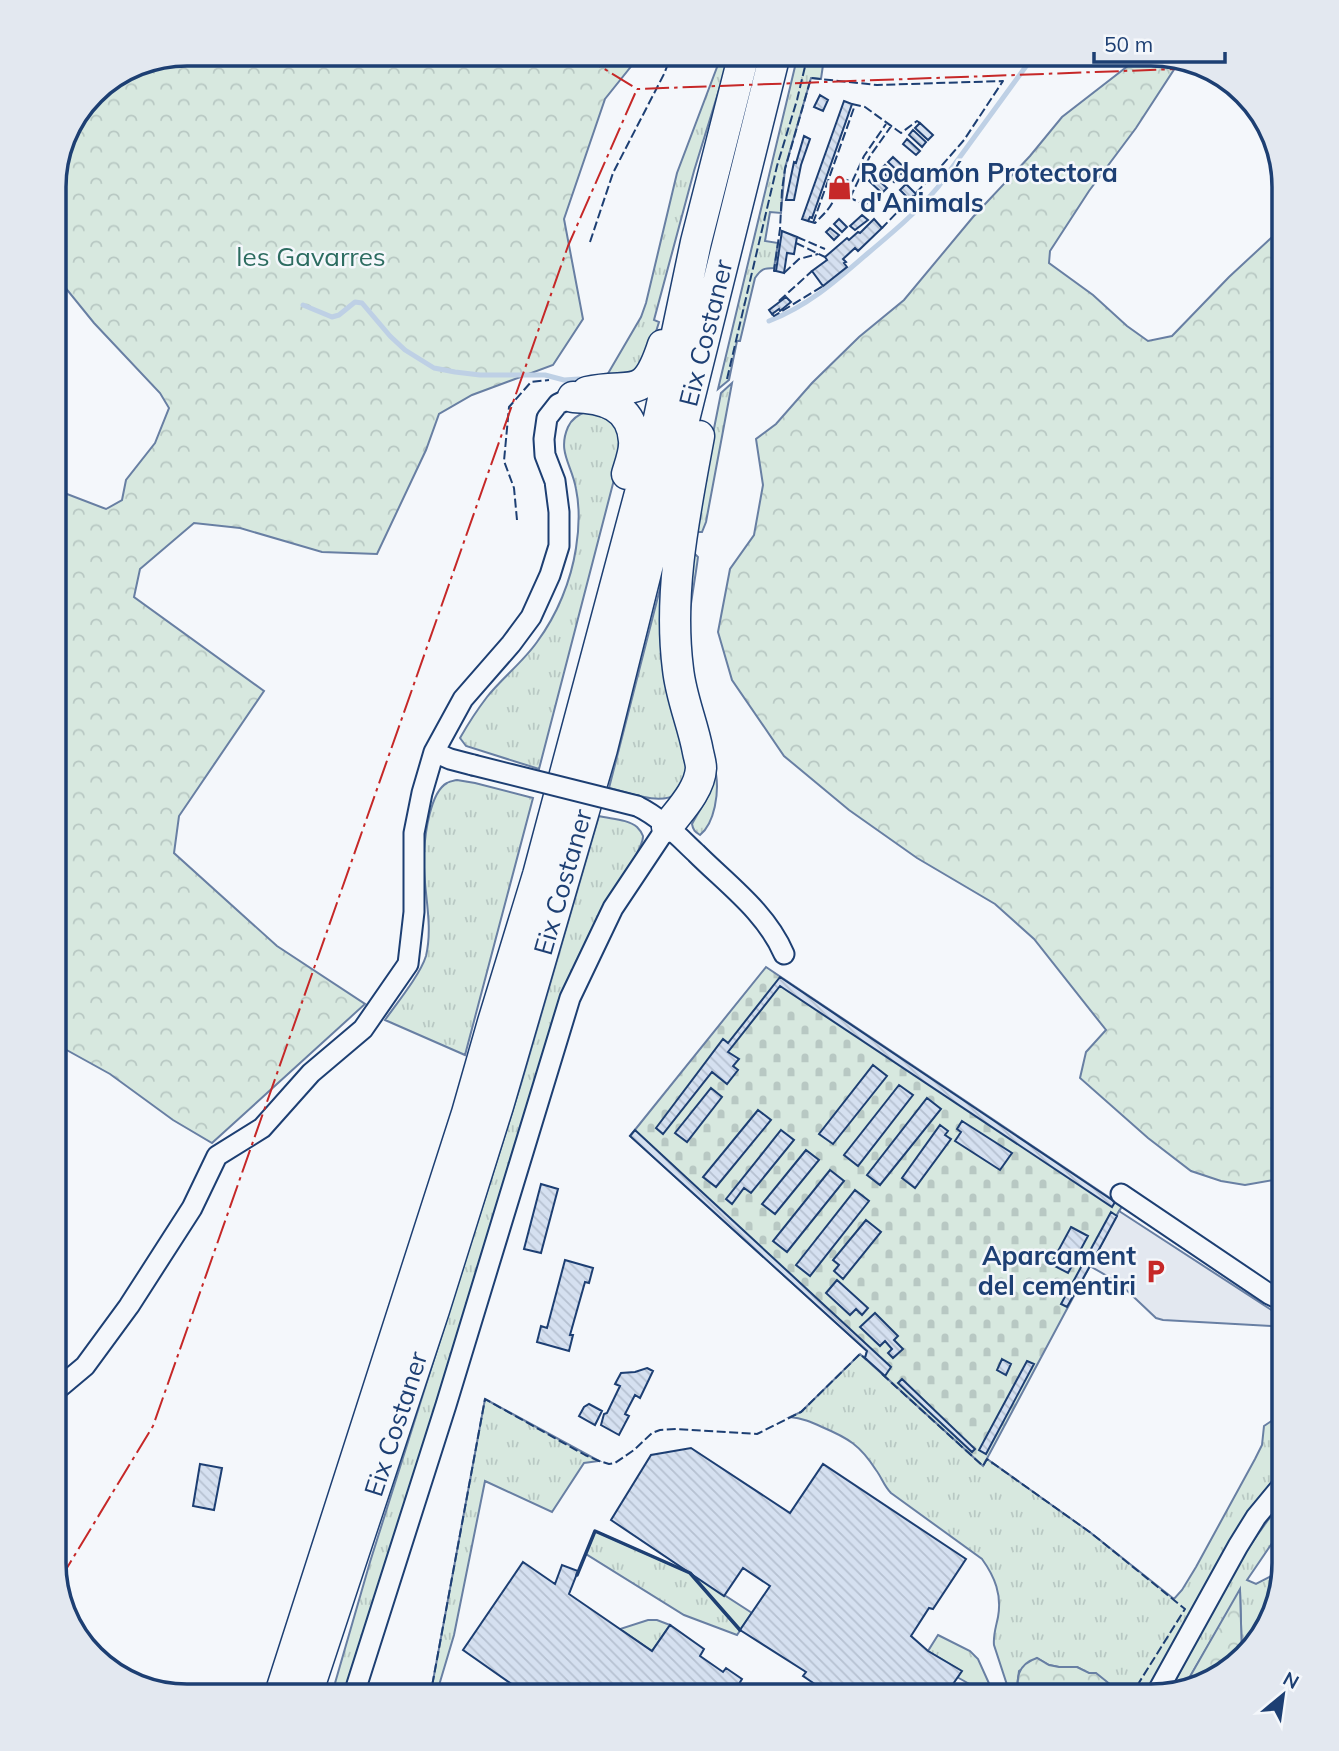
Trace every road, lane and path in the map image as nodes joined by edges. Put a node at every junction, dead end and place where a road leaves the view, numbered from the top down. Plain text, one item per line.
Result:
1 (741, 67) edge
2 (772, 67) edge
3 (747, 168) junction
4 (696, 242) junction
5 (573, 397) junction
6 (434, 752) junction
7 (667, 827) junction
8 (784, 954) dead end
9 (493, 1023) junction
10 (1121, 1194) dead end
11 (1272, 1295) edge
12 (66, 1382) edge
13 (1272, 1498) edge
14 (1162, 1683) edge
15 (283, 1684) edge
16 (314, 1684) edge
17 (357, 1684) edge

1 - 4 highway, Eix Costaner
2 - 3 highway, Eix Costaner
3 - 7 highway
3 - 16 highway, Eix Costaner
4 - 5 highway
4 - 9 highway, Eix Costaner
5 - 6 street
5 - 9 highway
6 - 7 street, bridge
6 - 12 street
7 - 8 street
7 - 17 street
9 - 15 highway, Eix Costaner
10 - 11 street
13 - 14 street

